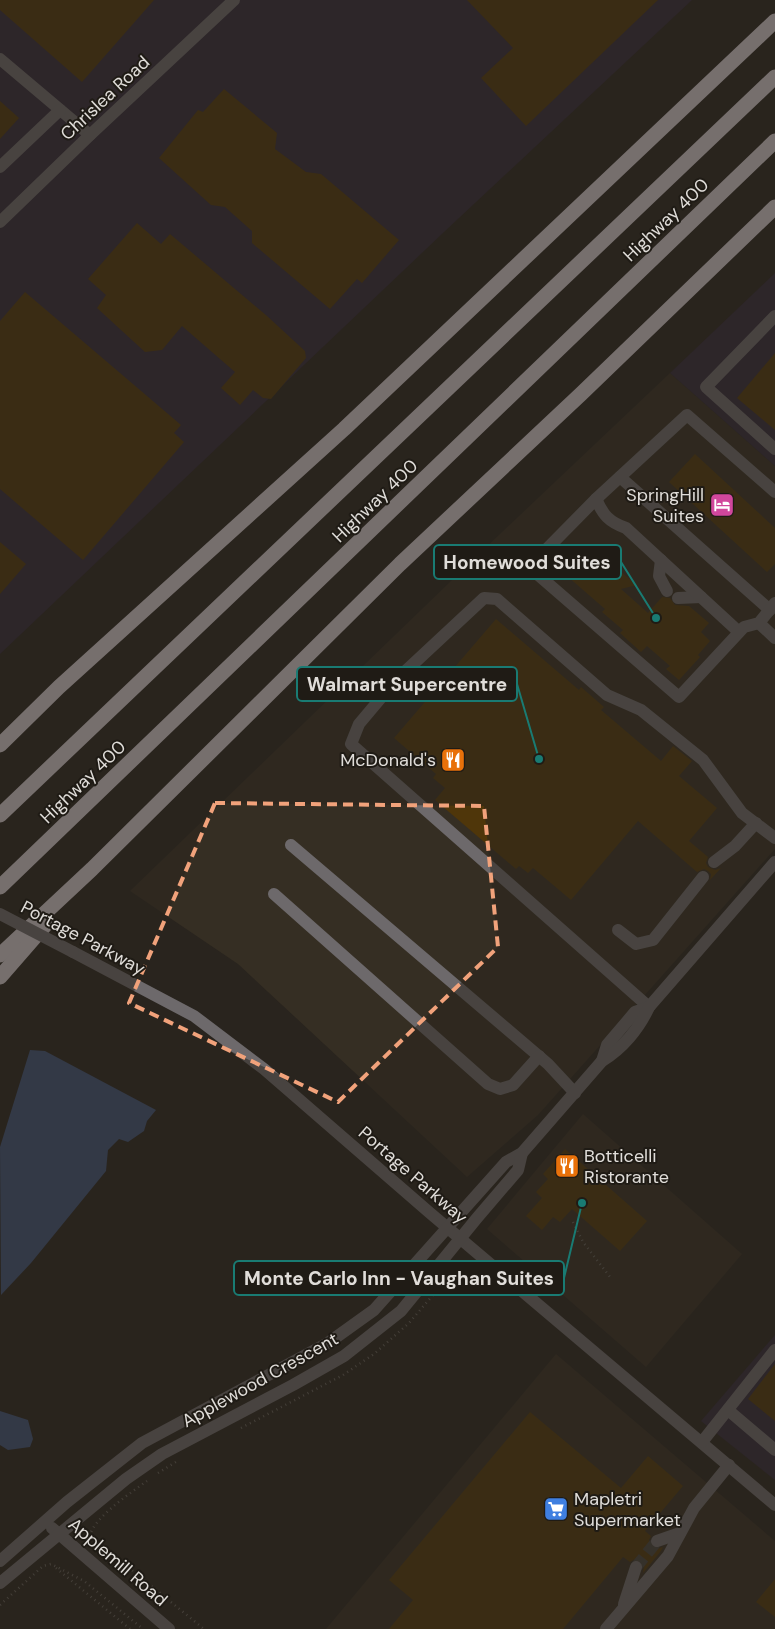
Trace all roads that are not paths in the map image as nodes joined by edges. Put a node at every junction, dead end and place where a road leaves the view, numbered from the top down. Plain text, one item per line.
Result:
1 (234, 0) edge
2 (775, 21) edge
3 (0, 59) edge
4 (775, 77) edge
5 (60, 110) junction
6 (90, 135) junction
7 (775, 141) edge
8 (0, 167) edge
9 (775, 207) edge
10 (0, 221) edge
11 (775, 316) edge
12 (775, 449) edge
13 (620, 477) junction
14 (775, 492) edge
15 (596, 499) junction
16 (661, 560) junction
17 (701, 597) junction
18 (772, 607) edge
19 (758, 623) junction
20 (739, 632) junction
21 (775, 638) edge
22 (59, 687) junction
23 (0, 735) edge
24 (0, 745) edge
25 (0, 815) edge
26 (756, 823) junction
27 (775, 838) edge
28 (291, 845) dead end
29 (714, 862) dead end
30 (775, 862) edge
31 (92, 869) junction
32 (703, 877) dead end
33 (0, 887) edge
34 (274, 894) dead end
35 (0, 914) edge
36 (618, 930) dead end
37 (0, 955) edge
38 (0, 976) edge
39 (649, 1007) junction
40 (539, 1056) junction
41 (574, 1093) junction
42 (522, 1153) junction
43 (448, 1228) junction
44 (460, 1238) junction
45 (775, 1350) edge
46 (728, 1410) junction
47 (702, 1442) junction
48 (775, 1450) edge
49 (729, 1465) junction
50 (775, 1505) edge
51 (44, 1522) junction
52 (58, 1533) junction
53 (680, 1533) junction
54 (657, 1541) tunnel mouth
55 (0, 1561) edge
56 (636, 1567) tunnel mouth
57 (0, 1583) edge
58 (623, 1608) junction
59 (169, 1629) edge
60 (606, 1629) edge

1 - 6 street, Chrislea Road
2 - 22 highway
3 - 5 street
4 - 25 highway, Highway 400
5 - 6 street
5 - 8 street
6 - 10 street, Chrislea Road
7 - 33 highway, Highway 400
9 - 31 highway
11 - 12 street
13 - 14 street
13 - 15 street
13 - 18 street
15 - 16 street
15 - 20 street
16 - 17 street
16 - 17 street
17 - 20 street
18 - 19 street
19 - 20 street
19 - 21 street
22 - 23 highway
22 - 24 highway
26 - 27 street
26 - 29 street
26 - 39 street
28 - 40 street
30 - 39 street, Applewood Crescent
31 - 37 highway
31 - 38 highway
32 - 36 street
34 - 40 street
35 - 43 street, Portage Parkway, bridge
39 - 41 street, Applewood Crescent
40 - 41 street
41 - 42 street, Applewood Crescent
42 - 43 street, Applewood Crescent
42 - 44 street, Applewood Crescent
43 - 44 street, Portage Parkway
43 - 51 street, Applewood Crescent
44 - 47 street, Portage Parkway
44 - 52 street, Applewood Crescent
45 - 46 street
46 - 47 street
46 - 48 street
47 - 49 street, Portage Parkway
49 - 50 street, Portage Parkway
49 - 53 street
51 - 52 street, Applemill Road
51 - 55 street, Applewood Crescent
52 - 57 street, Applewood Crescent
52 - 59 street, Applemill Road
53 - 54 street
53 - 58 street
56 - 58 street
58 - 60 street

